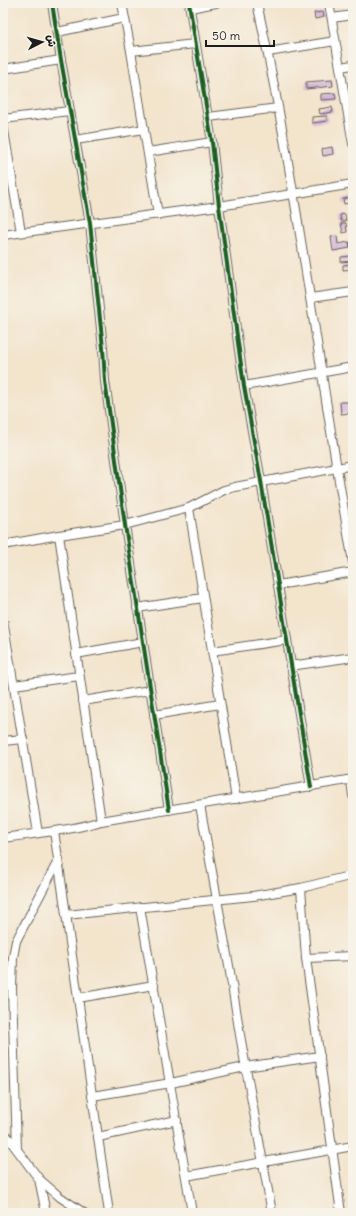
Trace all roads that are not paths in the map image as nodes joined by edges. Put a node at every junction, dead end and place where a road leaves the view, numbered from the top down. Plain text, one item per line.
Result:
1 (52, 3) edge
2 (122, 3) edge
3 (216, 3) edge
4 (257, 3) edge
5 (329, 3) edge
6 (189, 6) edge
7 (353, 15) edge
8 (124, 18) junction
9 (332, 18) junction
10 (57, 32) junction
11 (335, 41) junction
12 (195, 44) junction
13 (131, 52) junction
14 (268, 52) junction
15 (61, 60) junction
16 (353, 65) edge
17 (340, 67) junction
18 (3, 69) edge
19 (278, 108) junction
20 (69, 110) junction
21 (209, 117) junction
22 (3, 119) edge
23 (3, 125) edge
24 (144, 129) junction
25 (74, 140) junction
26 (212, 142) junction
27 (353, 144) edge
28 (5, 151) edge
29 (148, 152) junction
30 (353, 184) edge
31 (293, 194) junction
32 (219, 206) junction
33 (158, 215) junction
34 (90, 223) junction
35 (21, 232) junction
36 (3, 235) edge
37 (353, 292) edge
38 (310, 298) junction
39 (353, 367) edge
40 (321, 372) junction
41 (244, 386) junction
42 (353, 465) edge
43 (336, 468) junction
44 (261, 481) junction
45 (189, 508) junction
46 (124, 525) junction
47 (59, 535) junction
48 (3, 545) edge
49 (353, 562) edge
50 (353, 572) edge
51 (278, 585) junction
52 (203, 598) junction
53 (137, 608) junction
54 (3, 620) edge
55 (4, 630) edge
56 (287, 640) junction
57 (143, 642) junction
58 (212, 651) junction
59 (76, 654) junction
60 (353, 657) edge
61 (290, 666) junction
62 (79, 676) junction
63 (14, 685) junction
64 (150, 690) junction
65 (83, 701) junction
66 (220, 704) junction
67 (154, 715) junction
68 (23, 739) junction
69 (3, 741) edge
70 (352, 779) edge
71 (311, 787) junction
72 (353, 796) edge
73 (236, 799) junction
74 (200, 805) junction
75 (169, 810) junction
76 (102, 821) junction
77 (54, 830) junction
78 (38, 833) junction
79 (3, 838) edge
80 (59, 859) junction
81 (353, 875) edge
82 (301, 888) junction
83 (216, 899) junction
84 (140, 907) junction
85 (66, 915) junction
86 (353, 956) edge
87 (306, 958) junction
88 (154, 985) junction
89 (78, 998) junction
90 (320, 1056) junction
91 (245, 1067) junction
92 (171, 1083) junction
93 (92, 1096) junction
94 (177, 1120) junction
95 (3, 1131) edge
96 (98, 1137) junction
97 (353, 1146) edge
98 (17, 1149) junction
99 (333, 1149) junction
100 (263, 1163) junction
101 (186, 1176) junction
102 (38, 1179) junction
103 (46, 1213) edge
104 (84, 1213) edge
105 (109, 1213) edge
106 (192, 1213) edge
107 (272, 1213) edge
108 (341, 1213) edge

1 - 10 street
2 - 8 street
3 - 6 street
4 - 14 street
5 - 9 street
6 - 12 street
7 - 9 street
8 - 10 street
8 - 13 street
9 - 11 street
10 - 15 street
11 - 14 street
11 - 17 street
12 - 13 street
12 - 21 street
13 - 24 street
14 - 19 street
15 - 18 street
15 - 20 street
16 - 17 street
17 - 27 street
19 - 21 street
19 - 31 street
20 - 22 street
20 - 25 street
21 - 26 street
23 - 28 street
24 - 25 street
24 - 29 street
25 - 34 street
26 - 29 street
26 - 32 street
28 - 35 street
29 - 33 street
30 - 31 street
31 - 32 street
31 - 38 street
32 - 33 street
32 - 41 street
33 - 34 street
34 - 35 street
34 - 46 street
35 - 36 street
37 - 38 street
38 - 40 street
39 - 40 street
40 - 41 street
40 - 43 street
41 - 44 street
42 - 43 street
43 - 44 street
43 - 49 street
44 - 45 street
44 - 51 street
45 - 46 street
45 - 52 street
46 - 47 street
46 - 53 street
47 - 48 street
47 - 59 street
50 - 51 street
51 - 56 street
52 - 53 street
52 - 58 street
53 - 57 street
54 - 55 street
55 - 63 street
56 - 58 street
56 - 61 street
57 - 59 street
57 - 64 street
58 - 66 street
59 - 62 street
60 - 61 street
61 - 71 street
62 - 63 street
62 - 65 street
63 - 68 street
64 - 65 street
64 - 67 street
65 - 76 street
66 - 67 street
66 - 73 street
67 - 75 street
68 - 69 street
68 - 78 street
70 - 71 street
70 - 72 street
71 - 73 street
73 - 74 street
74 - 75 street
74 - 83 street
75 - 76 street
76 - 77 street
77 - 78 street
77 - 80 street
78 - 79 street
80 - 85 street
80 - 98 street
81 - 82 street
82 - 83 street
82 - 87 street
83 - 84 street
83 - 91 street
84 - 85 street
84 - 88 street
85 - 89 street
86 - 87 street
87 - 90 street
88 - 89 street
88 - 92 street
89 - 93 street
90 - 91 street
90 - 99 street
91 - 92 street
91 - 100 street
92 - 93 street
92 - 94 street
93 - 96 street
94 - 96 street
94 - 101 street
95 - 98 street
96 - 105 street
97 - 99 street
98 - 102 street
99 - 100 street
99 - 108 street
100 - 101 street
100 - 107 street
101 - 106 street
102 - 103 street
102 - 104 street

